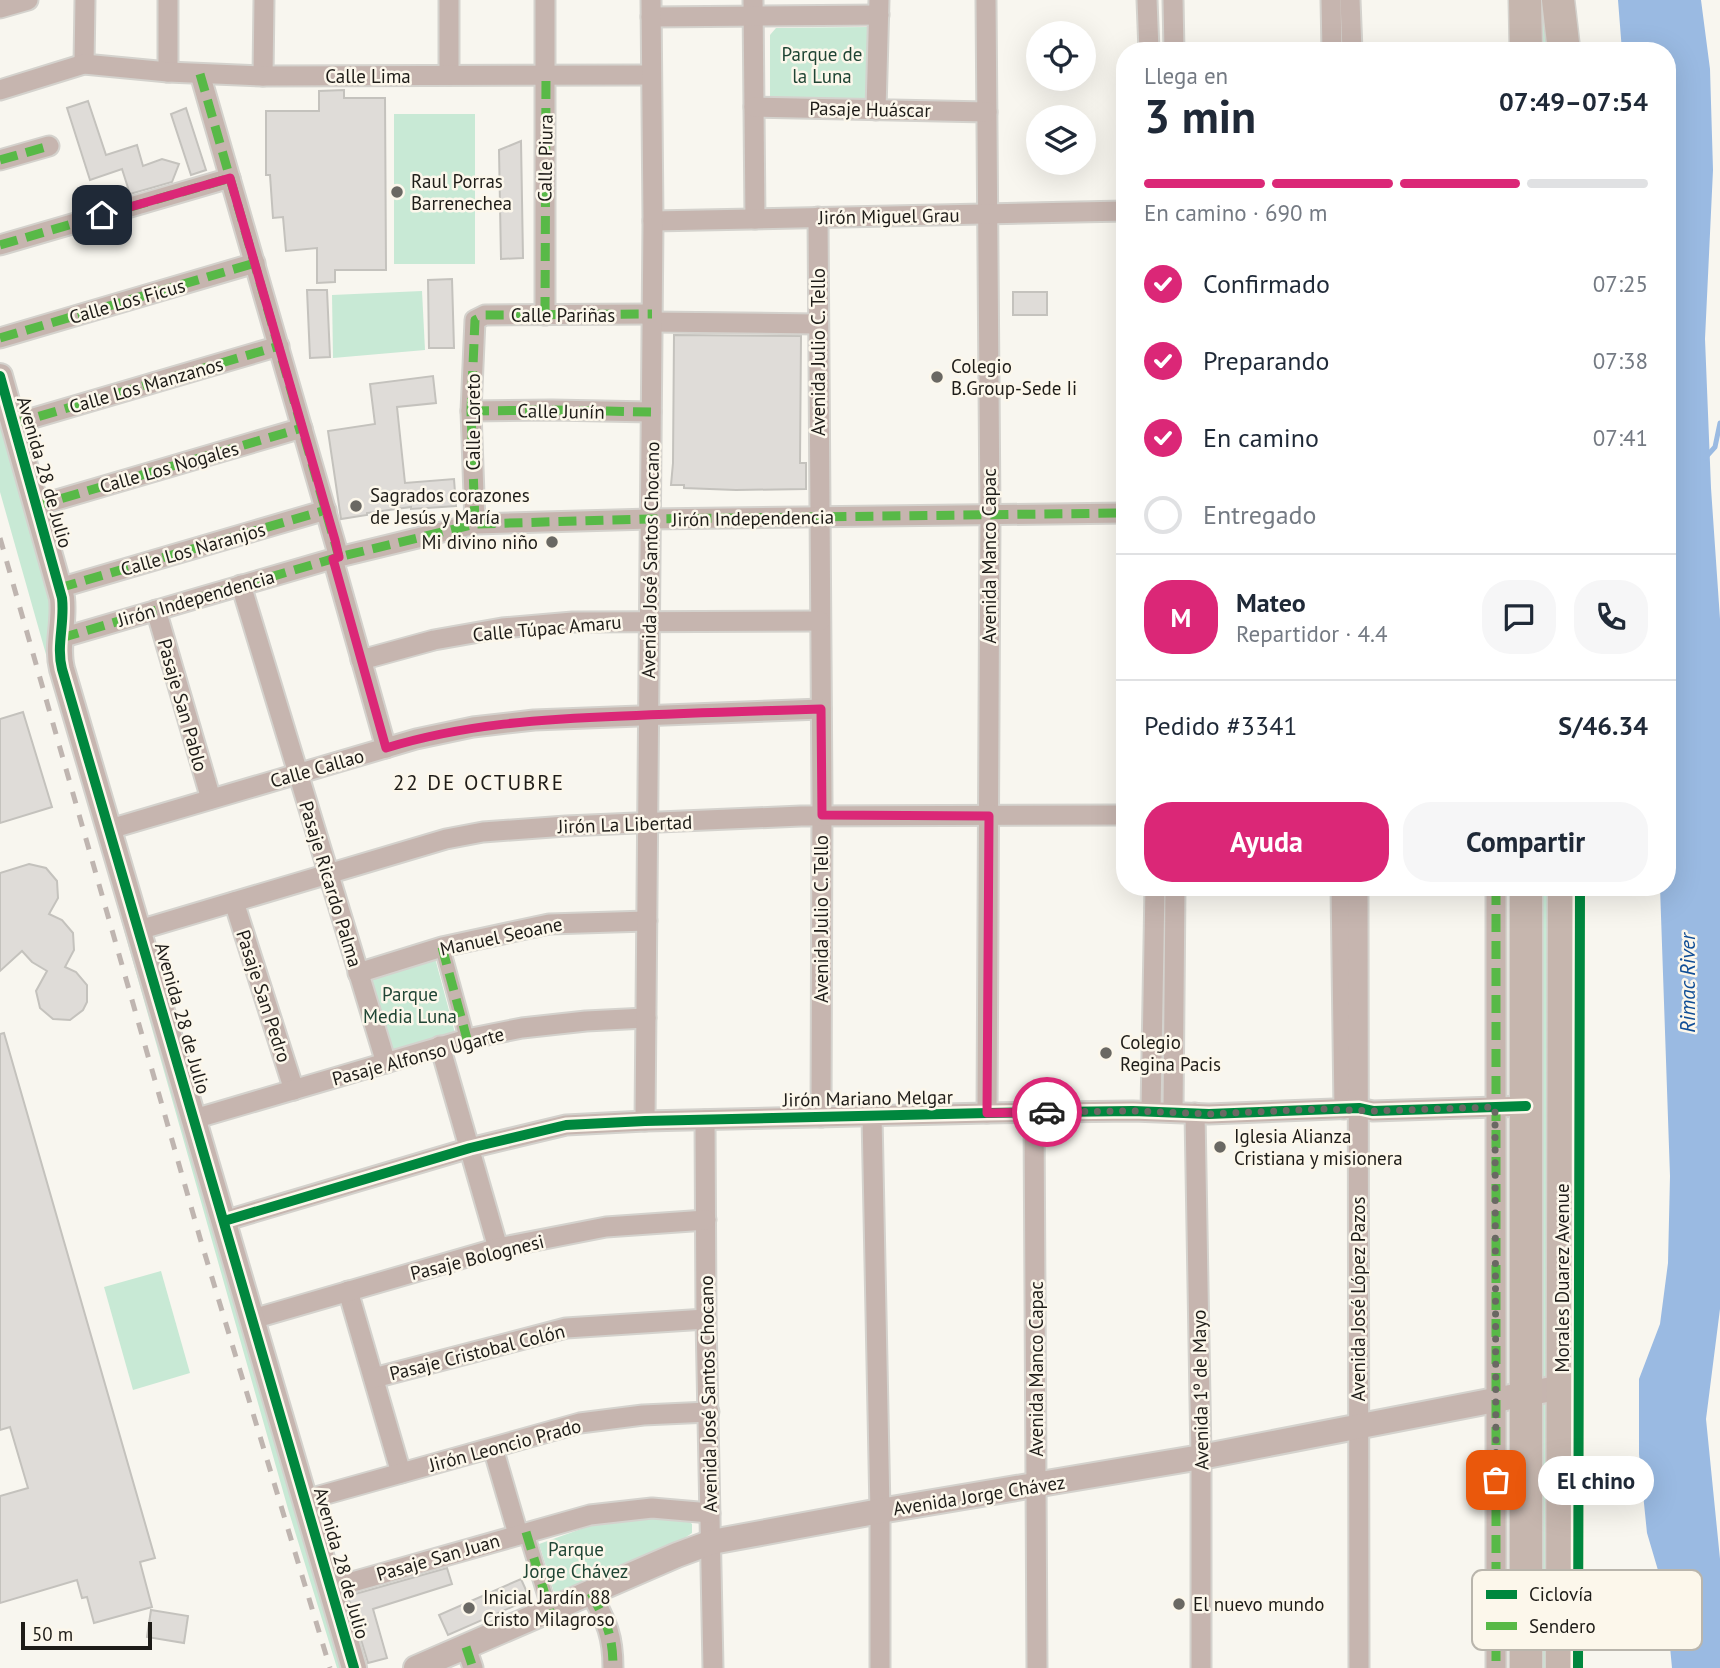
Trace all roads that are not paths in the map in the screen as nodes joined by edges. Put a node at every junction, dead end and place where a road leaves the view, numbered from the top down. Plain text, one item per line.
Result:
1 (28, 0) edge
2 (85, 0) edge
3 (168, 0) edge
4 (264, 0) edge
5 (449, 0) edge
6 (545, 0) edge
7 (986, 0) edge
8 (1147, 0) edge
9 (1172, 0) edge
10 (1331, 0) edge
11 (1350, 0) edge
12 (1525, 0) edge
13 (1558, 0) edge
14 (753, 7) edge
15 (879, 7) edge
16 (0, 8) edge
17 (651, 8) edge
18 (1149, 42) edge
19 (1174, 42) edge
20 (1332, 42) edge
21 (1352, 42) edge
22 (1526, 42) edge
23 (1563, 42) edge
24 (84, 64) junction
25 (167, 72) junction
26 (200, 74) junction
27 (449, 75) junction
28 (651, 75) junction
29 (262, 76) junction
30 (546, 77) junction
31 (0, 90) edge
32 (754, 107) junction
33 (876, 110) junction
34 (987, 112) junction
35 (48, 146) dead end
36 (0, 160) edge
37 (230, 178) junction
38 (1116, 211) edge
39 (987, 214) junction
40 (818, 217) junction
41 (755, 219) junction
42 (653, 221) junction
43 (0, 245) edge
44 (255, 263) junction
45 (545, 315) junction
46 (652, 318) junction
47 (475, 320) joint
48 (817, 324) junction
49 (0, 338) edge
50 (279, 346) junction
51 (0, 376) edge
52 (471, 411) junction
53 (651, 412) junction
54 (13, 424) junction
55 (302, 428) junction
56 (36, 506) junction
57 (326, 510) junction
58 (1116, 513) edge
59 (990, 515) junction
60 (819, 517) junction
61 (650, 519) junction
62 (475, 524) junction
63 (336, 558) junction
64 (241, 585) junction
65 (59, 588) junction
66 (156, 610) junction
67 (649, 621) junction
68 (820, 621) junction
69 (61, 638) junction
70 (361, 660) junction
71 (821, 709) junction
72 (648, 715) junction
73 (386, 748) junction
74 (298, 774) junction
75 (211, 799) junction
76 (822, 815) junction
77 (1116, 815) edge
78 (989, 816) junction
79 (647, 823) junction
80 (110, 829) junction
81 (327, 874) junction
82 (1155, 896) edge
83 (1175, 896) edge
84 (1341, 896) edge
85 (1358, 896) edge
86 (1497, 896) edge
87 (1525, 896) edge
88 (1564, 896) edge
89 (234, 902) junction
90 (647, 921) junction
91 (139, 930) junction
92 (442, 947) junction
93 (358, 972) junction
94 (646, 1018) junction
95 (467, 1039) junction
96 (440, 1046) junction
97 (386, 1063) junction
98 (294, 1090) junction
99 (1511, 1107) junction
100 (1351, 1109) junction
101 (1151, 1111) junction
102 (1034, 1112) junction
103 (1173, 1112) junction
104 (987, 1113) junction
105 (1195, 1113) junction
106 (872, 1116) junction
107 (821, 1117) junction
108 (194, 1119) junction
109 (705, 1119) junction
110 (645, 1121) junction
111 (470, 1148) junction
112 (706, 1220) junction
113 (224, 1221) junction
114 (498, 1248) junction
115 (348, 1291) junction
116 (253, 1319) junction
117 (706, 1319) junction
118 (374, 1378) junction
119 (1562, 1387) junction
120 (1511, 1396) junction
121 (709, 1412) junction
122 (1359, 1425) junction
123 (493, 1448) junction
124 (1201, 1457) junction
125 (401, 1473) junction
126 (1037, 1485) junction
127 (305, 1500) junction
128 (880, 1511) junction
129 (710, 1513) junction
130 (522, 1533) junction
131 (712, 1542) junction
132 (1501, 1570) edge
133 (1521, 1570) edge
134 (1562, 1570) edge
135 (331, 1588) junction
136 (591, 1593) junction
137 (550, 1611) junction
138 (1497, 1650) edge
139 (1525, 1650) edge
140 (1562, 1650) edge
141 (469, 1658) edge
142 (354, 1668) edge
143 (416, 1668) edge
144 (613, 1668) edge
145 (713, 1668) edge
146 (880, 1668) edge
147 (1037, 1668) edge
148 (1201, 1668) edge
149 (1359, 1668) edge
150 (1496, 1668) edge
151 (1526, 1668) edge
152 (1562, 1668) edge

1 - 16 street
2 - 24 street
3 - 25 street
4 - 29 street
5 - 27 street
6 - 30 street, Calle Piura
7 - 34 street, Avenida Manco Capac
8 - 18 street
9 - 19 street
10 - 20 street
11 - 21 street
12 - 22 highway
13 - 23 highway
14 - 15 street
14 - 17 street
14 - 32 street
15 - 33 street
17 - 28 street, Avenida José Santos Chocano
24 - 25 street, Calle Lima
24 - 31 street
25 - 26 street, Calle Lima
26 - 29 street, Calle Lima
26 - 37 street
27 - 29 street, Calle Lima
27 - 30 street, Calle Lima
28 - 30 street, Calle Lima
28 - 42 street, Avenida José Santos Chocano
30 - 45 street, Calle Piura
32 - 33 street, Pasaje Huáscar
32 - 41 street
33 - 34 street, Pasaje Huáscar
34 - 39 street, Avenida Manco Capac
35 - 36 street
37 - 43 street
37 - 44 street
38 - 39 street, Jirón Miguel Grau
39 - 40 street, Jirón Miguel Grau
39 - 59 street, Avenida Manco Capac
40 - 41 street, Jirón Miguel Grau
40 - 48 street, Avenida Julio C. Tello
41 - 42 street, Jirón Miguel Grau
42 - 46 street, Avenida José Santos Chocano
44 - 49 street, Calle Los Ficus
44 - 50 street
45 - 46 street, Calle Pariñas
45 - 47 street, Calle Pariñas
46 - 48 street, Calle Pariñas
46 - 53 street, Avenida José Santos Chocano
47 - 52 street, Calle Loreto
48 - 60 street, Avenida Julio C. Tello
50 - 54 street, Calle Los Manzanos
50 - 55 street
51 - 54 street, Avenida 28 de Julio
52 - 53 street, Calle Junín
52 - 62 street, Calle Loreto
53 - 61 street, Avenida José Santos Chocano
54 - 56 street, Avenida 28 de Julio
55 - 56 street, Calle Los Nogales
55 - 57 street
56 - 65 street, Avenida 28 de Julio
57 - 63 street
57 - 65 street, Calle Los Naranjos
58 - 59 street, Jirón Independencia
59 - 60 street, Jirón Independencia
59 - 78 street, Avenida Manco Capac
60 - 61 street, Jirón Independencia
60 - 68 street, Avenida Julio C. Tello
61 - 62 street, Jirón Independencia
61 - 67 street, Avenida José Santos Chocano
62 - 63 street, Jirón Independencia
63 - 64 street, Jirón Independencia
63 - 70 street
64 - 66 street, Jirón Independencia
64 - 74 street, Pasaje Ricardo Palma
65 - 69 street, Avenida 28 de Julio
66 - 69 street, Jirón Independencia
66 - 75 street, Pasaje San Pablo
67 - 68 street, Calle Túpac Amaru
67 - 70 street, Calle Túpac Amaru
67 - 72 street, Avenida José Santos Chocano
68 - 71 street, Avenida Julio C. Tello
69 - 80 street, Avenida 28 de Julio
70 - 73 street
71 - 72 street, Calle Callao
71 - 76 street, Avenida Julio C. Tello
72 - 73 street, Calle Callao
72 - 79 street, Avenida José Santos Chocano
73 - 74 street, Calle Callao
74 - 75 street, Calle Callao
74 - 81 street, Pasaje Ricardo Palma
75 - 80 street, Calle Callao
76 - 78 street, Jirón La Libertad
76 - 79 street, Jirón La Libertad
76 - 107 street, Avenida Julio C. Tello
77 - 78 street, Jirón La Libertad
78 - 104 street, Avenida Manco Capac
79 - 81 street, Jirón La Libertad
79 - 90 street, Avenida José Santos Chocano
80 - 91 street, Avenida 28 de Julio
81 - 89 street, Jirón La Libertad
81 - 93 street, Pasaje Ricardo Palma
82 - 101 street
83 - 103 street
84 - 100 street, Avenida José López Pazos
85 - 100 street, Avenida José López Pazos
86 - 99 street
87 - 99 highway, Morales Duarez Avenue
88 - 119 highway, Morales Duarez Avenue
89 - 91 street, Jirón La Libertad
89 - 98 street, Pasaje San Pedro
90 - 92 street, Manuel Seoane
90 - 94 street, Avenida José Santos Chocano
91 - 108 street, Avenida 28 de Julio
92 - 93 street, Manuel Seoane
92 - 95 street
93 - 97 street, Pasaje Ricardo Palma
94 - 95 street, Pasaje Alfonso Ugarte
94 - 110 street, Avenida José Santos Chocano
95 - 96 street, Pasaje Alfonso Ugarte
96 - 97 street, Pasaje Alfonso Ugarte
96 - 111 street
97 - 98 street, Pasaje Alfonso Ugarte
98 - 108 street, Pasaje Alfonso Ugarte
99 - 100 street, Jirón Mariano Melgar
99 - 120 highway, Morales Duarez Avenue
100 - 105 street, Jirón Mariano Melgar
100 - 122 street, Avenida José López Pazos
101 - 102 street, Jirón Mariano Melgar
101 - 103 street, Jirón Mariano Melgar
102 - 104 street, Jirón Mariano Melgar
102 - 126 street, Avenida Manco Capac
103 - 105 street, Jirón Mariano Melgar
104 - 106 street, Jirón Mariano Melgar
105 - 124 street, Avenida 1º de Mayo
106 - 107 street, Jirón Mariano Melgar
106 - 128 street
107 - 109 street, Jirón Mariano Melgar
108 - 113 street, Avenida 28 de Julio
109 - 110 street, Jirón Mariano Melgar
109 - 112 street, Avenida José Santos Chocano
110 - 111 street, Jirón Mariano Melgar
111 - 113 street, Jirón Mariano Melgar
111 - 114 street
112 - 114 street, Pasaje Bolognesi
112 - 117 street, Avenida José Santos Chocano
113 - 116 street, Avenida 28 de Julio
114 - 115 street, Pasaje Bolognesi
115 - 116 street, Pasaje Bolognesi
115 - 118 street
116 - 127 street, Avenida 28 de Julio
117 - 118 street, Pasaje Cristobal Colón
117 - 121 street, Avenida José Santos Chocano
118 - 125 street
119 - 120 street, Avenida Jorge Chávez
119 - 134 highway, Morales Duarez Avenue
120 - 122 street, Avenida Jorge Chávez
120 - 132 street
120 - 133 highway, Morales Duarez Avenue
121 - 123 street, Jirón Leoncio Prado
121 - 129 street, Avenida José Santos Chocano
122 - 124 street, Avenida Jorge Chávez
122 - 149 street, Avenida José López Pazos
123 - 125 street, Jirón Leoncio Prado
123 - 130 street
124 - 126 street, Avenida Jorge Chávez
124 - 148 street, Avenida 1º de Mayo
125 - 127 street, Jirón Leoncio Prado
126 - 128 street, Avenida Jorge Chávez
126 - 147 street, Avenida Manco Capac
127 - 135 street, Avenida 28 de Julio
128 - 131 street, Avenida Jorge Chávez
128 - 146 street
129 - 130 street, Pasaje San Juan
129 - 131 street, Avenida José Santos Chocano
130 - 135 street, Pasaje San Juan
130 - 137 street
131 - 136 street, Avenida Jorge Chávez
131 - 145 street, Avenida José Santos Chocano
135 - 142 street, Avenida 28 de Julio
136 - 137 street, Avenida Jorge Chávez
136 - 144 street
137 - 141 street, Avenida Jorge Chávez
138 - 150 street
139 - 151 highway, Morales Duarez Avenue
140 - 152 highway, Morales Duarez Avenue
141 - 143 street, Avenida Jorge Chávez

